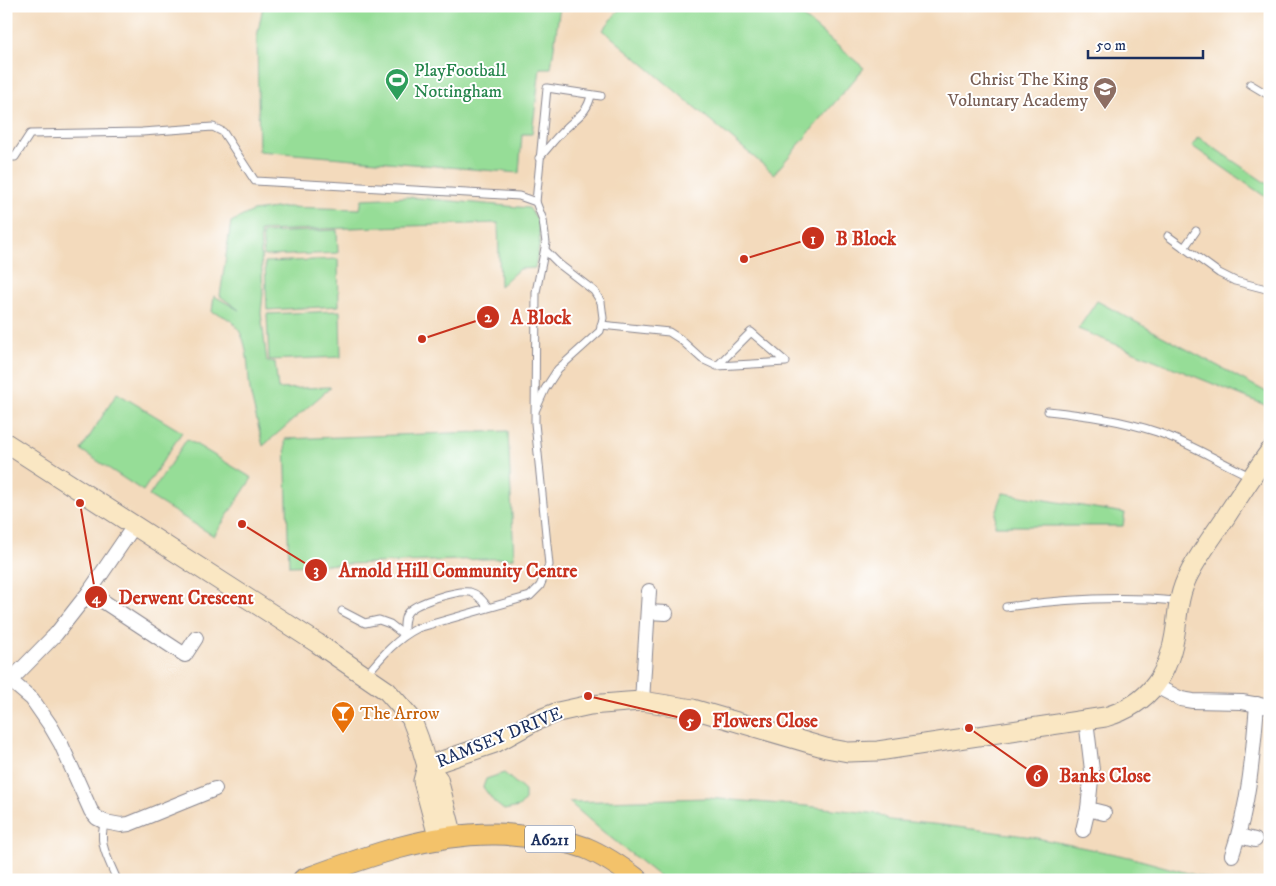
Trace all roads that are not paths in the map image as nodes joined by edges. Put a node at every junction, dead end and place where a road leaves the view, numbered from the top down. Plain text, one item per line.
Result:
1 (1250, 84) dead end
2 (1269, 93) edge
3 (591, 95) junction
4 (602, 96) dead end
5 (6, 157) edge
6 (539, 158) junction
7 (536, 202) junction
8 (1196, 231) dead end
9 (1168, 236) dead end
10 (1184, 248) junction
11 (545, 250) junction
12 (1270, 290) edge
13 (601, 325) junction
14 (717, 366) junction
15 (1066, 404) dead end
16 (1048, 411) dead end
17 (535, 412) junction
18 (1069, 414) junction
19 (6, 443) edge
20 (1270, 451) edge
21 (1252, 477) junction
22 (134, 526) junction
23 (89, 592) junction
24 (649, 592) dead end
25 (1178, 601) junction
26 (488, 606) junction
27 (1006, 607) dead end
28 (342, 611) dead end
29 (648, 612) junction
30 (666, 613) dead end
31 (404, 635) junction
32 (196, 638) dead end
33 (365, 677) junction
34 (7, 681) edge
35 (1156, 686) junction
36 (642, 701) junction
37 (1263, 705) edge
38 (1086, 720) junction
39 (427, 766) junction
40 (215, 789) dead end
41 (1088, 809) junction
42 (1104, 813) dead end
43 (105, 822) junction
44 (1083, 830) dead end
45 (1239, 836) junction
46 (446, 838) junction
47 (1255, 840) dead end
48 (1232, 855) dead end
49 (117, 880) edge
50 (304, 880) edge
51 (638, 880) edge

1 - 2 lane
3 - 4 lane
3 - 6 lane
3 - 6 lane
5 - 7 lane
6 - 7 lane
7 - 11 lane
8 - 10 lane
9 - 10 lane
10 - 12 lane
11 - 13 lane
11 - 17 lane
13 - 14 lane
13 - 17 lane
14 - 14 lane
15 - 18 lane
16 - 18 lane
17 - 26 lane
18 - 21 lane
19 - 22 street
20 - 21 street, RAMSEY DRIVE
21 - 25 street, RAMSEY DRIVE
22 - 23 street
22 - 33 street
23 - 32 street
23 - 34 street
24 - 29 street
25 - 27 lane
25 - 35 street, RAMSEY DRIVE
26 - 31 lane
26 - 31 lane
28 - 31 lane
29 - 30 street
29 - 36 street
31 - 33 lane
33 - 39 street
34 - 43 street
35 - 37 street
35 - 38 street, RAMSEY DRIVE
36 - 38 street, RAMSEY DRIVE
36 - 39 street, RAMSEY DRIVE
37 - 45 street
38 - 41 street
39 - 46 street
40 - 43 street
41 - 42 street
41 - 44 street
43 - 49 lane
45 - 47 street
45 - 48 street
46 - 50 main road, A6211
46 - 51 main road, A6211

